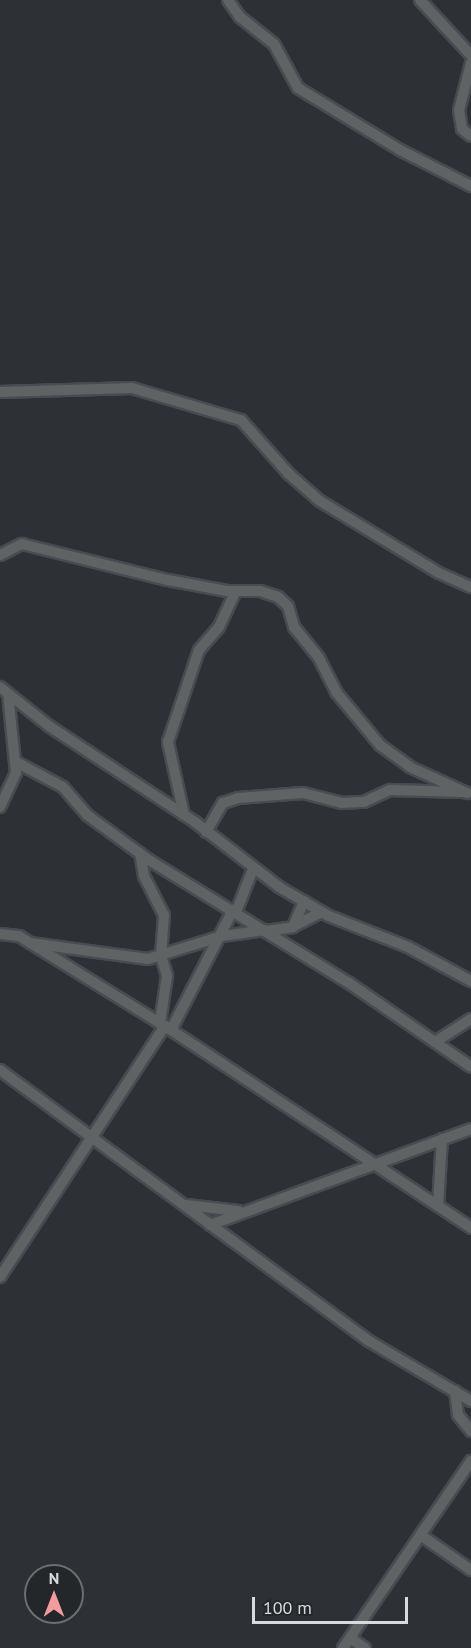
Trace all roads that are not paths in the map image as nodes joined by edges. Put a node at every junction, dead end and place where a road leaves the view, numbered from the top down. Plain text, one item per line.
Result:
1 (228, 0) edge
2 (420, 0) edge
3 (471, 56) edge
4 (471, 63) edge
5 (471, 136) edge
6 (471, 186) edge
7 (0, 393) edge
8 (0, 555) edge
9 (471, 587) edge
10 (235, 592) junction
11 (4, 690) edge
12 (16, 762) junction
13 (470, 796) edge
14 (0, 807) edge
15 (184, 815) junction
16 (207, 832) junction
17 (140, 853) junction
18 (253, 869) junction
19 (304, 901) junction
20 (235, 911) junction
21 (322, 912) junction
22 (294, 926) junction
23 (265, 930) junction
24 (0, 934) edge
25 (222, 936) junction
26 (30, 943) junction
27 (161, 956) junction
28 (471, 981) edge
29 (471, 1019) edge
30 (166, 1026) junction
31 (435, 1042) junction
32 (471, 1066) edge
33 (0, 1070) edge
34 (471, 1129) edge
35 (93, 1138) junction
36 (442, 1139) junction
37 (375, 1164) junction
38 (182, 1205) junction
39 (438, 1206) junction
40 (241, 1211) junction
41 (210, 1225) junction
42 (471, 1228) edge
43 (0, 1277) edge
44 (455, 1391) junction
45 (471, 1401) edge
46 (471, 1431) edge
47 (471, 1461) edge
48 (422, 1536) junction
49 (471, 1570) edge
50 (350, 1638) junction
51 (343, 1648) edge
52 (365, 1648) edge

1 - 6 street
2 - 3 street
4 - 5 street
7 - 9 street
8 - 10 street
10 - 13 street
10 - 15 street
11 - 12 street
11 - 15 street
12 - 14 street
12 - 17 street
13 - 16 street
15 - 16 street
16 - 18 street
17 - 20 street
17 - 27 street
18 - 19 street
18 - 20 street
19 - 21 street
19 - 22 street
20 - 23 street
20 - 25 street
21 - 22 street
21 - 28 street
22 - 23 street
23 - 25 street
23 - 31 street
24 - 26 street
25 - 27 street
25 - 30 street
26 - 27 street
26 - 30 street
27 - 30 street
29 - 31 street
30 - 35 street
30 - 37 street
31 - 32 street
33 - 35 street
34 - 36 street
35 - 38 street
35 - 43 street
36 - 37 street
36 - 39 street
37 - 39 street
37 - 40 street
38 - 40 street
38 - 41 street
39 - 42 street
40 - 41 street
41 - 44 street
44 - 45 street
44 - 46 street
47 - 48 street
48 - 49 street
48 - 50 street
50 - 51 street
50 - 52 street

